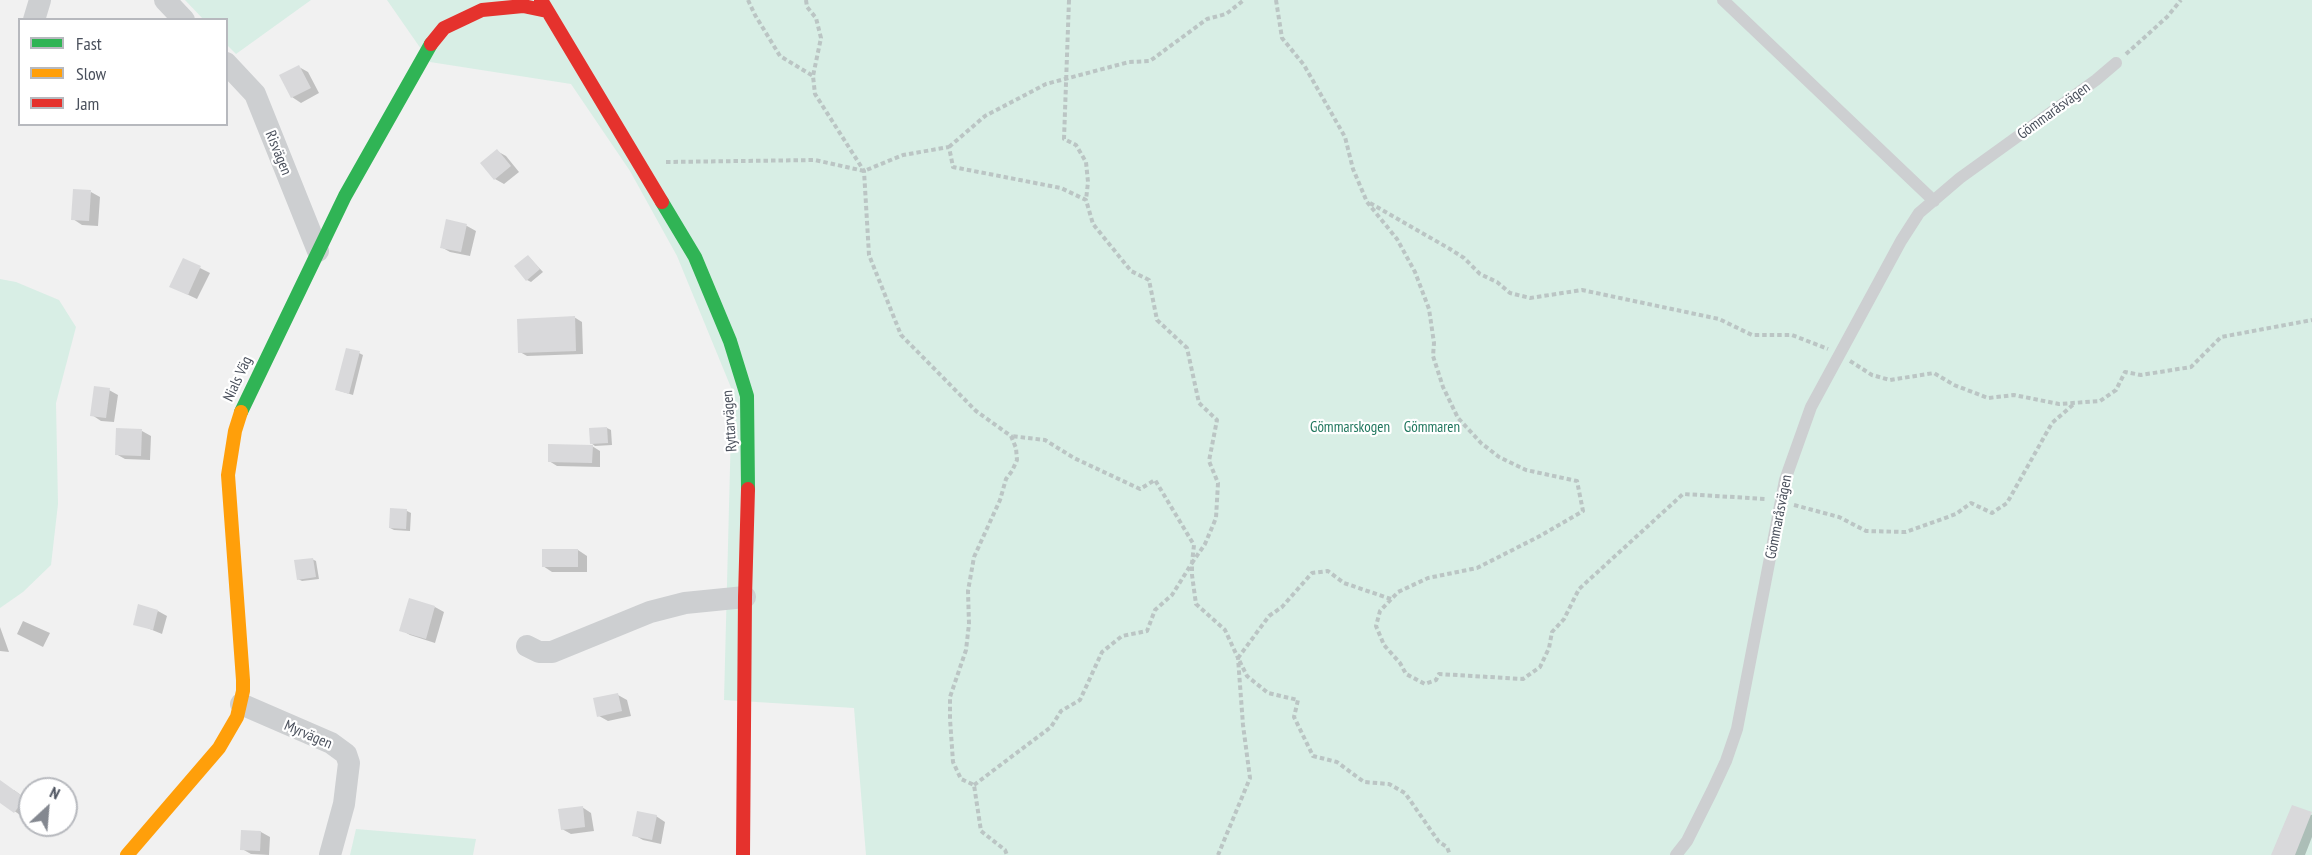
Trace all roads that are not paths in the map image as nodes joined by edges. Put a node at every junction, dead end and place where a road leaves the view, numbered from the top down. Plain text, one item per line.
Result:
1 (40, 0) edge
2 (165, 0) edge
3 (1723, 0) edge
4 (544, 6) edge
5 (35, 18) edge
6 (182, 18) edge
7 (2116, 63) road end
8 (228, 65) edge
9 (1934, 201) junction
10 (318, 252) junction
11 (745, 597) junction
12 (527, 646) dead end
13 (241, 704) junction
14 (127, 855) edge
15 (330, 855) edge
16 (743, 855) edge
17 (1676, 855) edge

1 - 5 street
2 - 6 street
3 - 9 lane
4 - 10 street, Nials Väg
4 - 11 street, Ryttarvägen
7 - 9 lane, Gömmaråsvägen
8 - 10 street, Risvägen
9 - 17 lane, Gömmaråsvägen
10 - 13 street, Nials Väg
11 - 12 street
11 - 16 street, Ryttarvägen
13 - 14 street, Nials Väg
13 - 15 street, Myrvägen

